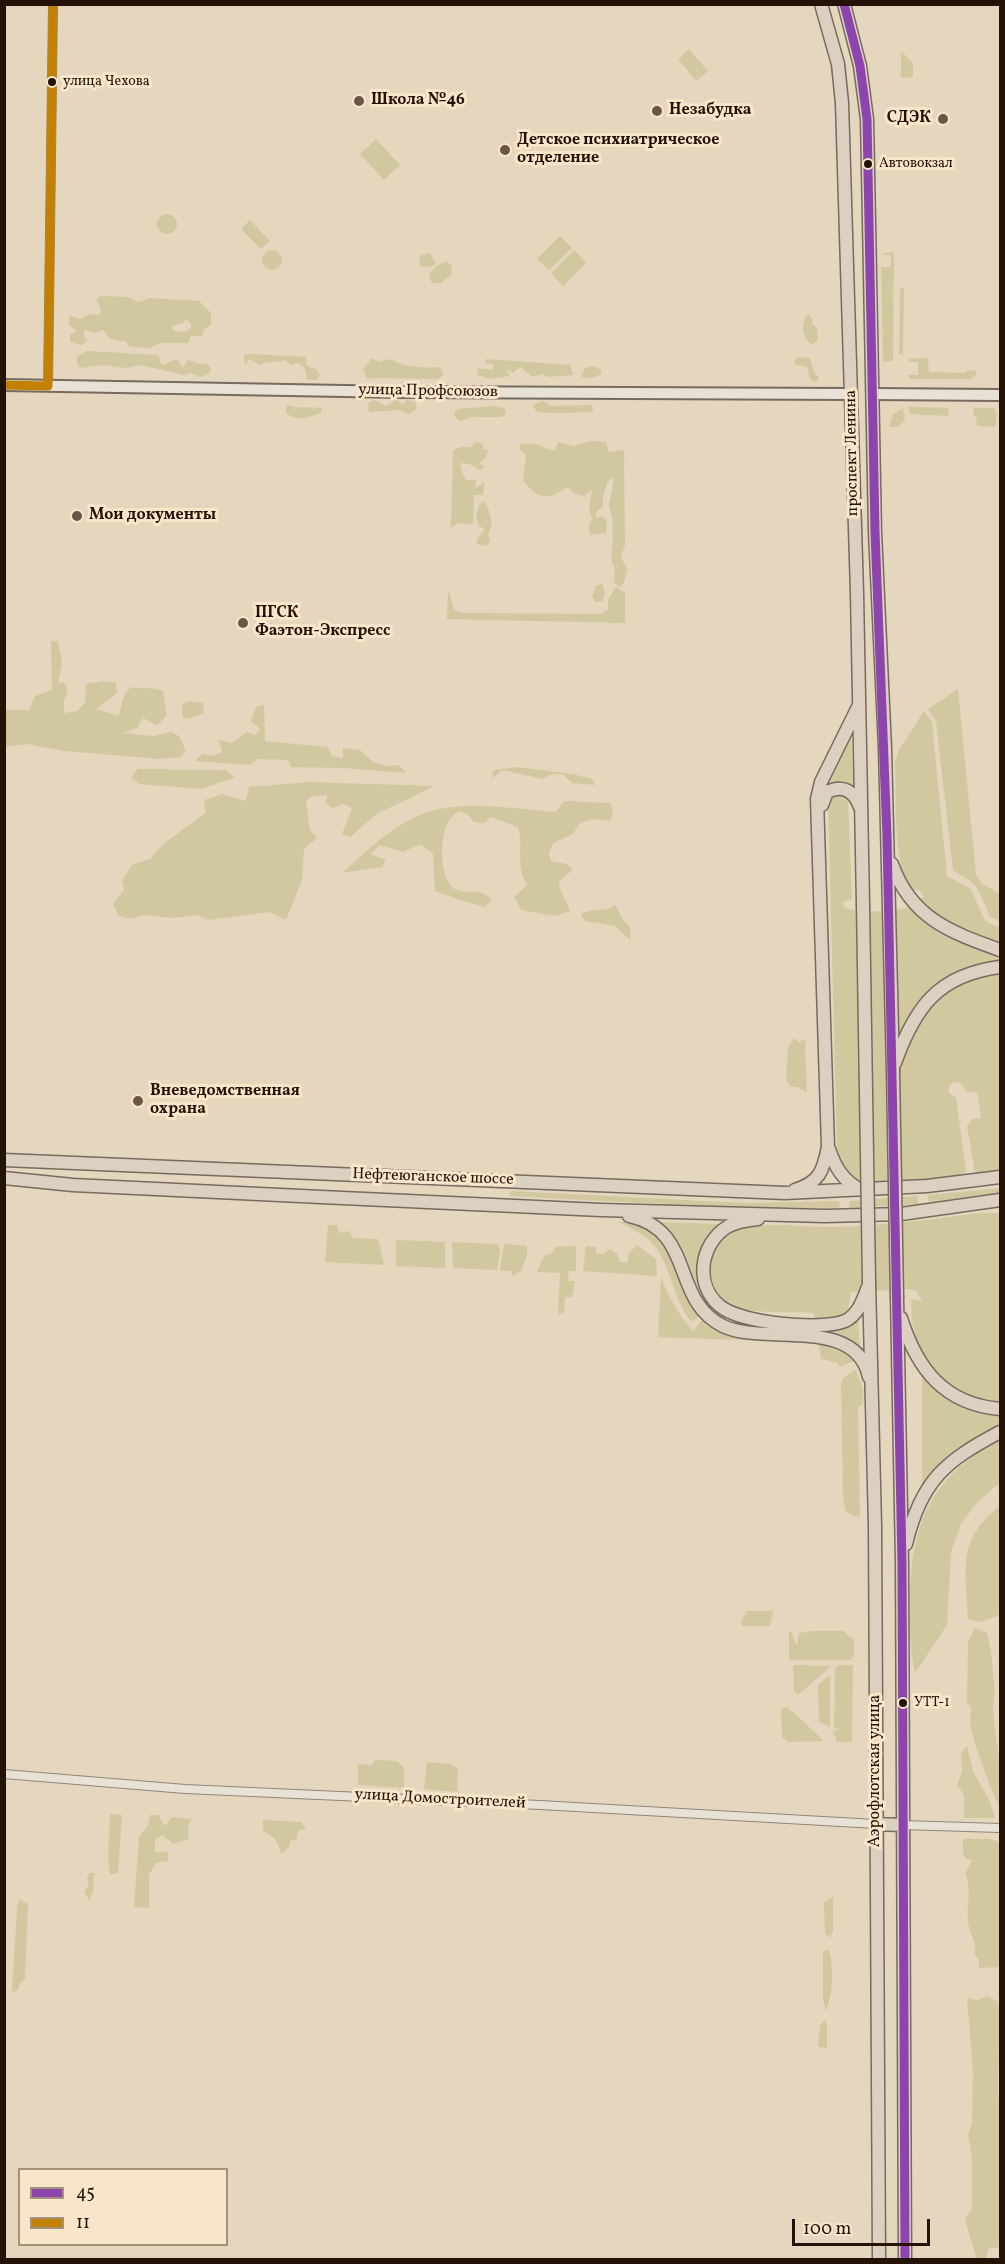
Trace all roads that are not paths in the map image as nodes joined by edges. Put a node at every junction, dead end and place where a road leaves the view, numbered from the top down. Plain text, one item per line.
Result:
1 (53, 4) edge
2 (821, 4) edge
3 (844, 4) edge
4 (4, 385) edge
5 (48, 386) junction
6 (851, 393) junction
7 (872, 394) junction
8 (1000, 395) edge
9 (859, 704) junction
10 (861, 811) junction
11 (819, 824) junction
12 (887, 836) junction
13 (1000, 950) edge
14 (1000, 967) edge
15 (892, 1070) junction
16 (828, 1148) junction
17 (4, 1160) edge
18 (1000, 1176) edge
19 (4, 1178) edge
20 (862, 1190) junction
21 (784, 1193) junction
22 (1000, 1200) edge
23 (980, 1204) junction
24 (1000, 1206) edge
25 (601, 1210) junction
26 (786, 1215) junction
27 (869, 1282) joint
28 (867, 1298) junction
29 (897, 1298) junction
30 (873, 1399) junction
31 (1000, 1409) edge
32 (1000, 1432) edge
33 (902, 1563) junction
34 (4, 1774) edge
35 (876, 1824) junction
36 (902, 1825) junction
37 (1000, 1828) edge
38 (879, 2259) edge
39 (905, 2259) edge

1 - 5 street
2 - 6 main road, проспект Ленина
3 - 7 main road, проспект Ленина
4 - 5 main road, улица Профсоюзов
5 - 6 main road, улица Профсоюзов
6 - 7 main road
6 - 9 main road, проспект Ленина
7 - 8 main road
7 - 12 main road, проспект Ленина
9 - 10 main road, проспект Ленина
9 - 11 main road
10 - 11 main road
10 - 27 main road, проспект Ленина, bridge
11 - 16 main road
12 - 13 main road
12 - 15 main road, проспект Ленина
14 - 15 main road
15 - 29 main road, проспект Ленина, bridge
16 - 20 main road
16 - 21 main road
17 - 21 main road, Нефтеюганское шоссе
18 - 20 main road, Нефтеюганское шоссе
19 - 25 main road, Нефтеюганское шоссе
20 - 21 main road, Нефтеюганское шоссе
22 - 23 main road
23 - 24 main road
23 - 26 main road
25 - 26 main road, Нефтеюганское шоссе
25 - 30 main road
26 - 28 main road
27 - 28 main road, Аэрофлотская улица
28 - 30 main road, Аэрофлотская улица
29 - 31 main road
29 - 33 main road, Аэрофлотская улица
30 - 35 main road, Аэрофлотская улица
32 - 33 main road
33 - 36 main road, Аэрофлотская улица
34 - 35 street, улица Домостроителей
35 - 36 main road
35 - 38 main road, Аэрофлотская улица
36 - 37 street
36 - 39 main road, Аэрофлотская улица

